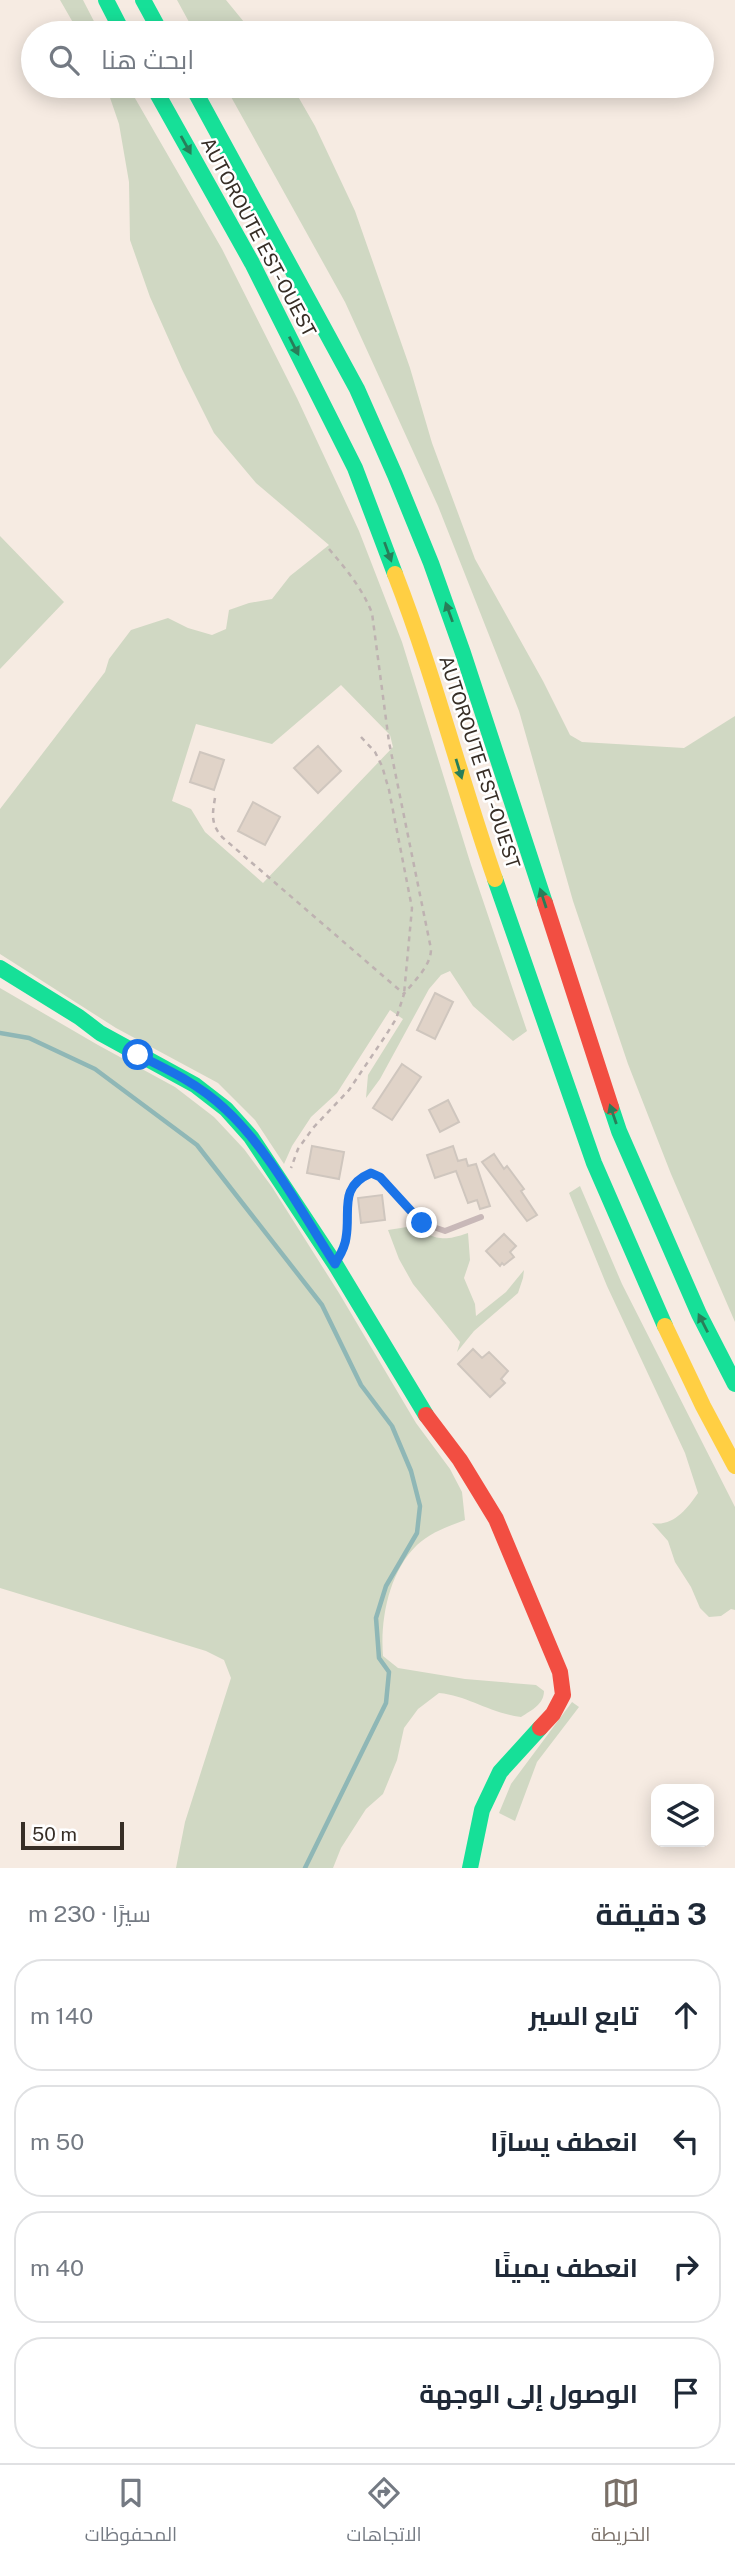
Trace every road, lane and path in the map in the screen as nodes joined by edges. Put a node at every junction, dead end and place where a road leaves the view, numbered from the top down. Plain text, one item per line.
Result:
1 (106, 0) edge
2 (143, 0) edge
3 (117, 21) edge
4 (154, 21) edge
5 (160, 98) edge
6 (199, 98) edge
7 (329, 549) dead end
8 (361, 737) dead end
9 (215, 798) dead end
10 (0, 968) edge
11 (404, 994) junction
12 (284, 1184) junction
13 (481, 1217) dead end
14 (335, 1264) junction
15 (735, 1384) edge
16 (735, 1466) edge
17 (470, 1868) edge

1 - 3 main road
2 - 4 main road
5 -> 16 main road, AUTOROUTE EST-OUEST
15 -> 6 main road, AUTOROUTE EST-OUEST
7 - 11 path
8 - 11 path
9 - 11 path
10 - 12 main road
11 - 12 path
12 - 14 main road
13 - 14 lane
14 - 17 main road

